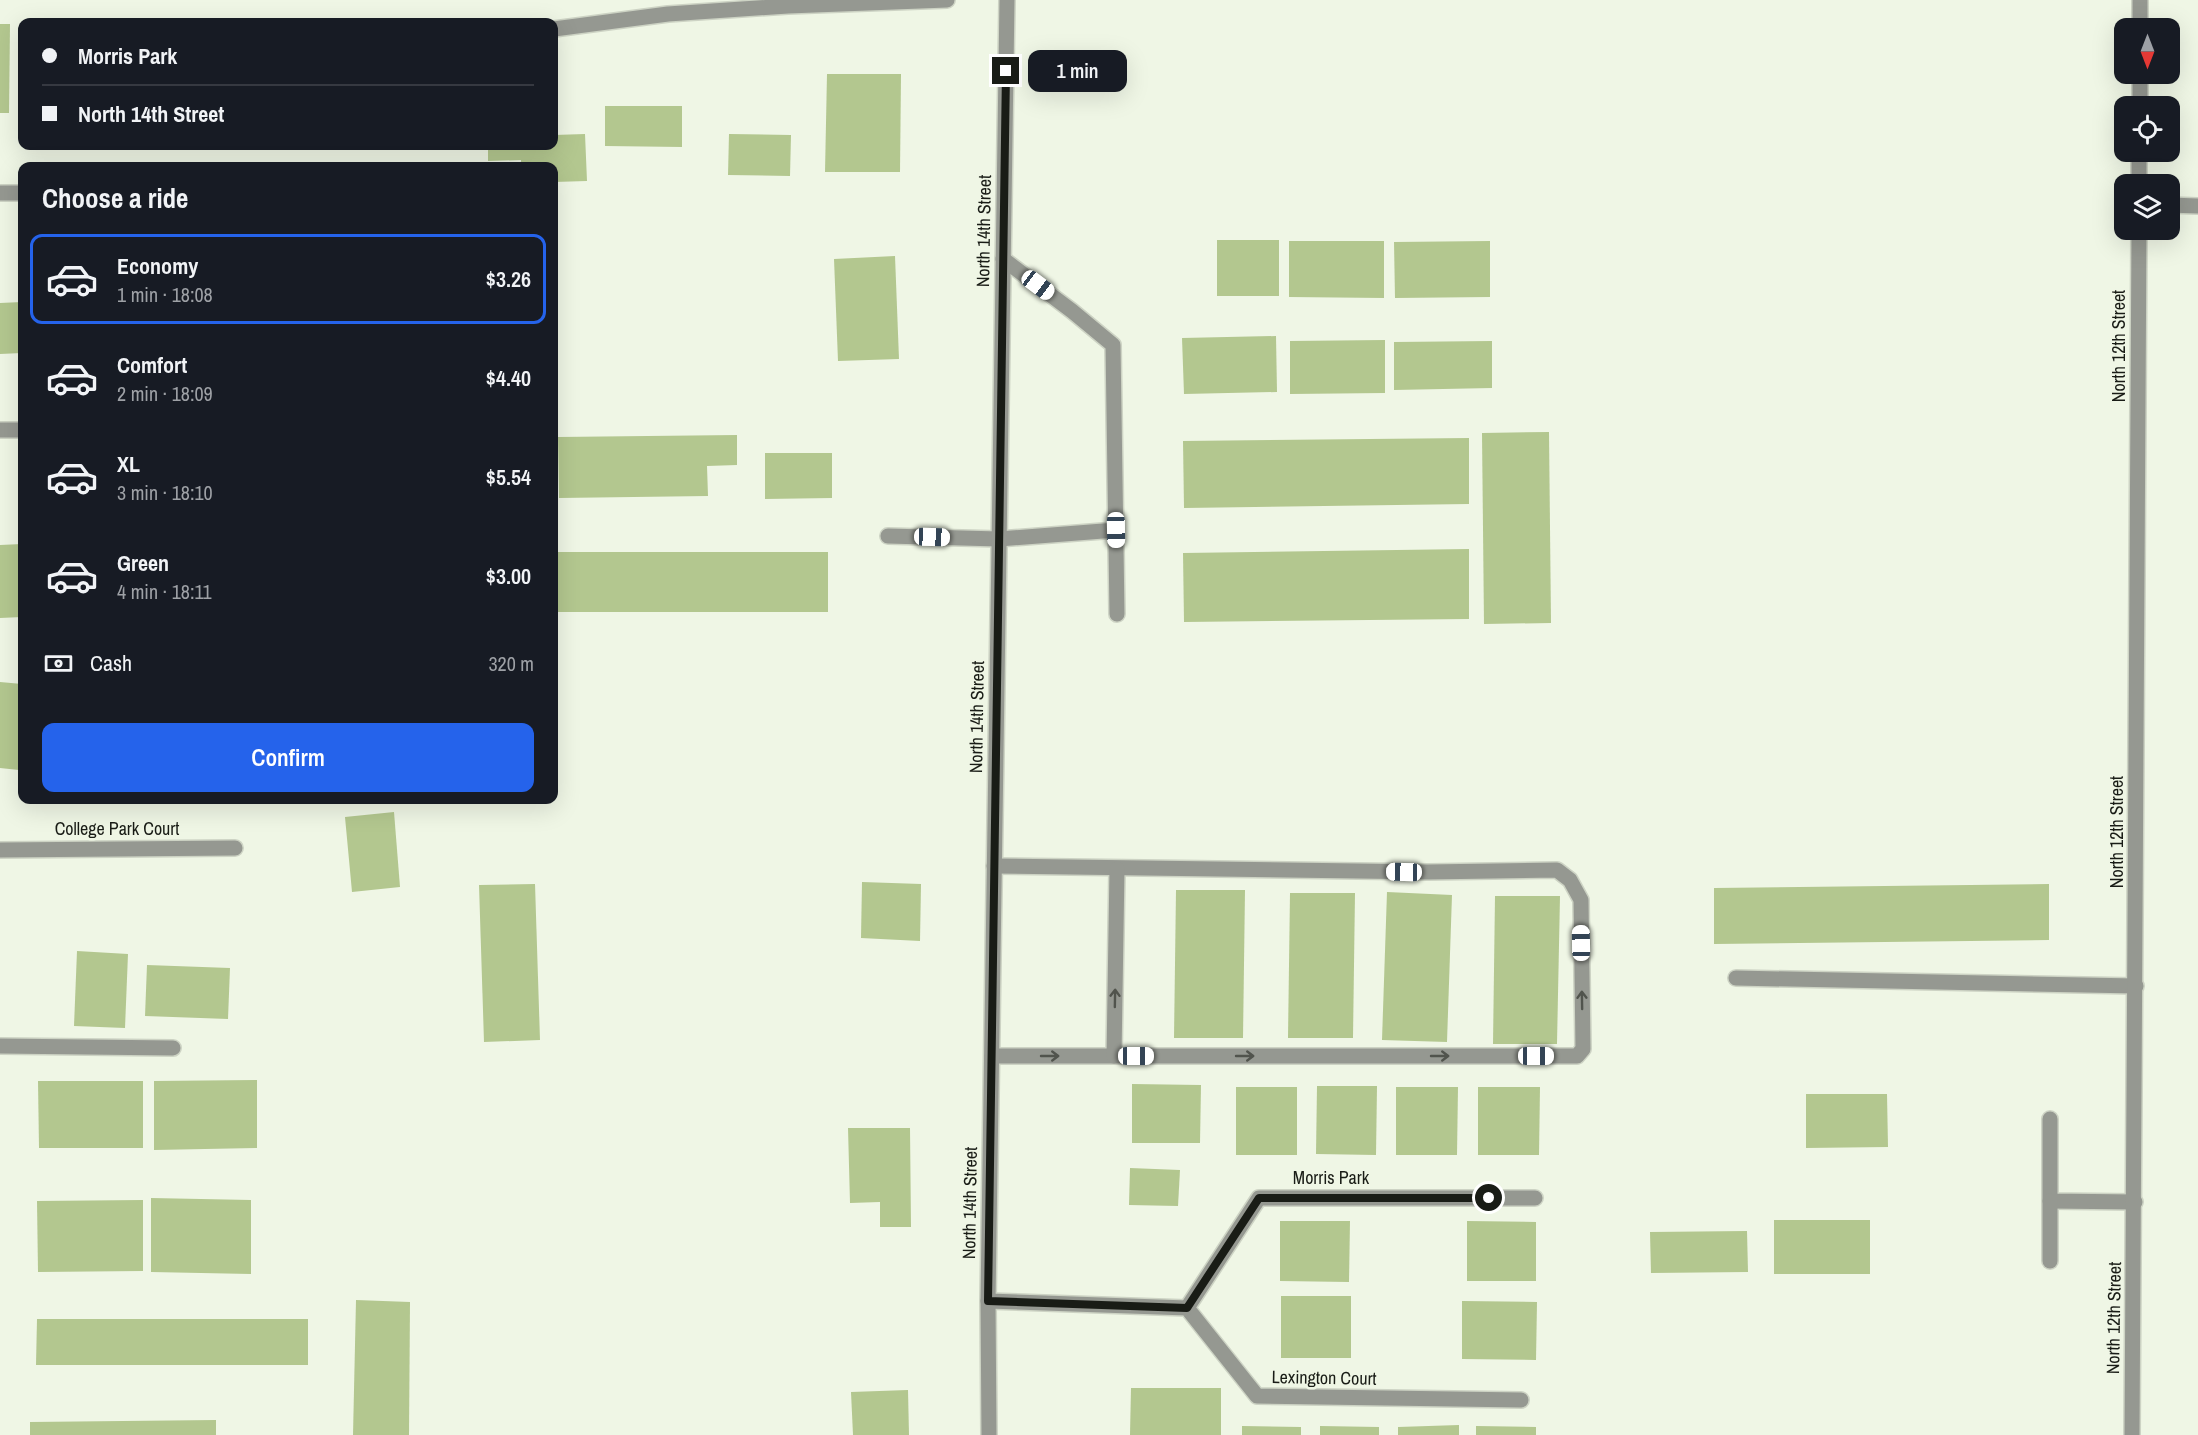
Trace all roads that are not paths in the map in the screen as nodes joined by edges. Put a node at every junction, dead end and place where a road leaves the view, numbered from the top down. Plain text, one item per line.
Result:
1 (947, 0) edge
2 (1007, 0) edge
3 (2140, 0) edge
4 (2140, 18) edge
5 (558, 28) edge
6 (0, 193) edge
7 (18, 193) edge
8 (2180, 205) edge
9 (2198, 206) edge
10 (2139, 240) edge
11 (1003, 260) junction
12 (0, 430) edge
13 (18, 430) edge
14 (1116, 530) junction
15 (888, 536) dead end
16 (999, 539) junction
17 (1117, 614) dead end
18 (235, 848) dead end
19 (0, 850) edge
20 (994, 866) junction
21 (1117, 868) junction
22 (1736, 978) dead end
23 (2136, 986) junction
24 (0, 1046) edge
25 (173, 1048) dead end
26 (992, 1056) junction
27 (1114, 1056) junction
28 (2050, 1119) dead end
29 (1535, 1198) dead end
30 (2050, 1202) junction
31 (2135, 1202) junction
32 (2050, 1261) dead end
33 (988, 1301) junction
34 (1187, 1308) junction
35 (1521, 1400) dead end
36 (989, 1435) edge
37 (2132, 1435) edge

1 - 5 street
2 - 11 street, North 14th Street
3 - 4 street
6 - 7 street
8 - 9 street
10 - 23 street, North 12th Street
11 - 14 street
11 - 16 street, North 14th Street
12 - 13 street
14 - 16 street
14 - 17 street
15 - 16 street
16 - 20 street, North 14th Street
18 - 19 street, College Park Court
20 - 21 street
20 - 26 street, North 14th Street
27 -> 21 street
27 -> 21 street
22 - 23 street
23 - 31 street, North 12th Street
24 - 25 street
26 -> 27 street
26 - 33 street, North 14th Street
28 - 30 street
29 - 34 street, Morris Park
30 - 31 street
30 - 32 street
31 - 37 street, North 12th Street
33 - 34 street
33 - 36 street, North 14th Street
34 - 35 street, Lexington Court

